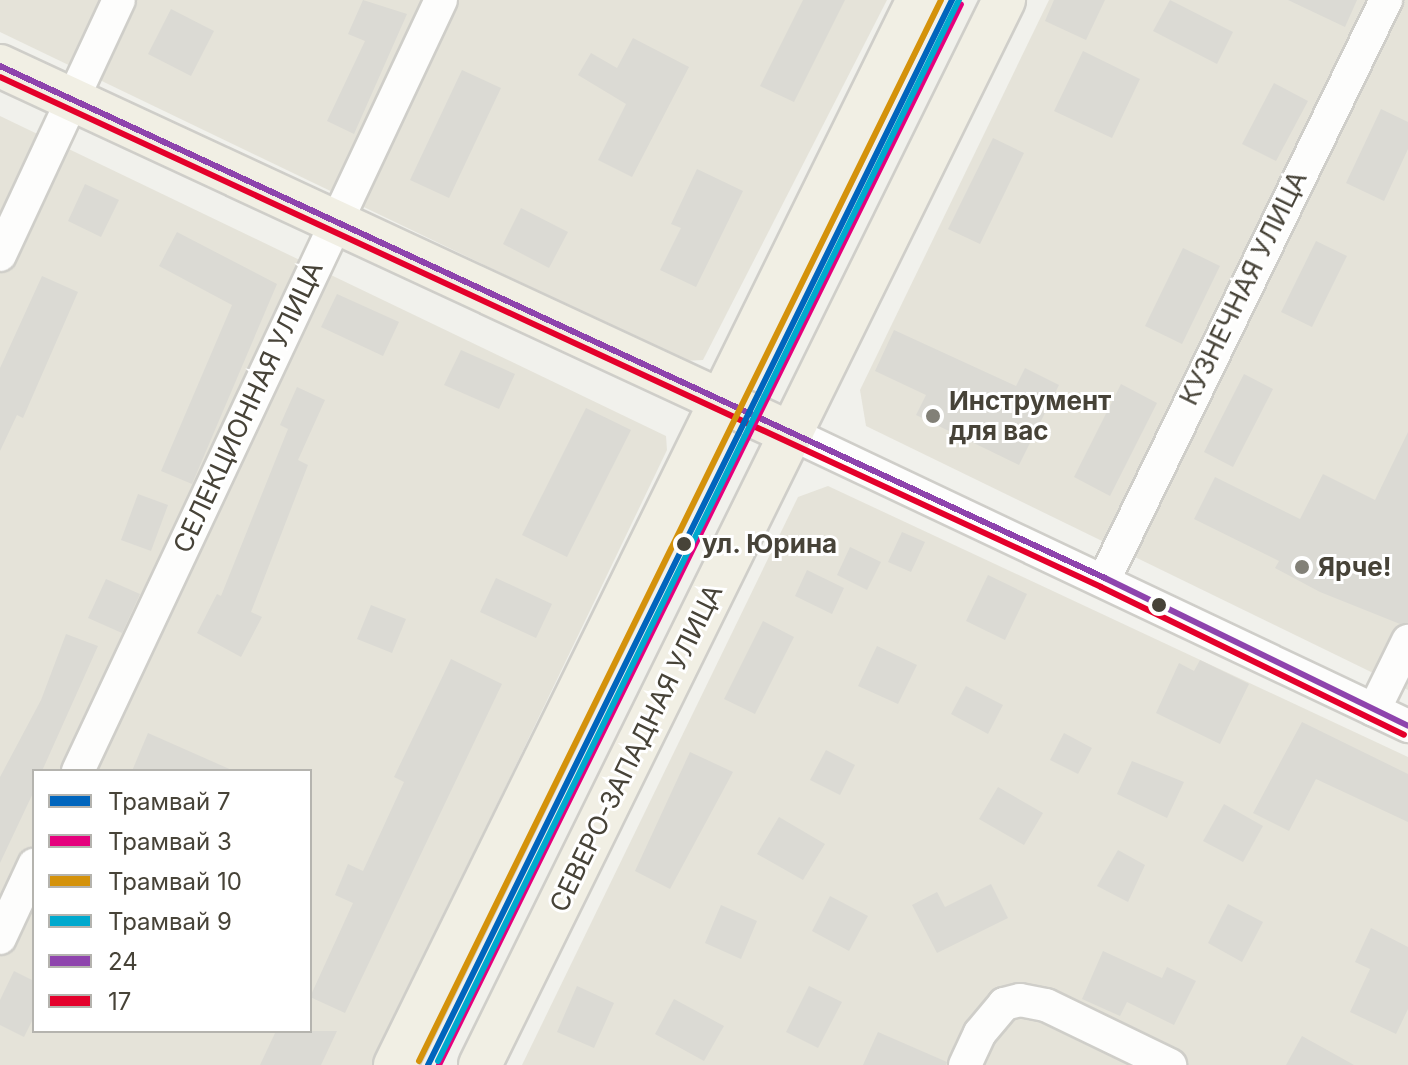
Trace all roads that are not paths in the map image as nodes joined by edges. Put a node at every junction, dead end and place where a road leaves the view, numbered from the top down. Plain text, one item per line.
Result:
1 (119, 0) edge
2 (441, 0) edge
3 (918, 0) edge
4 (1004, 0) edge
5 (1386, 0) edge
6 (0, 66) edge
7 (72, 99) junction
8 (334, 222) junction
9 (0, 255) edge
10 (721, 402) junction
11 (792, 434) junction
12 (1105, 578) junction
13 (1408, 641) edge
14 (1374, 710) junction
15 (1408, 726) edge
16 (79, 769) edge
17 (32, 869) edge
18 (0, 938) edge
19 (395, 1065) edge
20 (480, 1065) edge
21 (965, 1065) edge
22 (1170, 1065) edge

1 - 7 street
2 - 8 street, СЕЛЕКЦИОННАЯ УЛИЦА
3 - 10 main road
4 - 11 main road, СЕВЕРО-ЗАПАДНАЯ УЛИЦА
5 - 12 street, КУЗНЕЧНАЯ УЛИЦА
6 - 7 main road
7 - 8 main road
7 - 9 street
8 - 10 main road
8 - 16 street, СЕЛЕКЦИОННАЯ УЛИЦА
10 - 11 main road
10 - 19 main road
11 - 12 street
11 - 20 main road, СЕВЕРО-ЗАПАДНАЯ УЛИЦА
12 - 14 street
13 - 14 street
14 - 15 street
17 - 18 street
21 - 22 street

